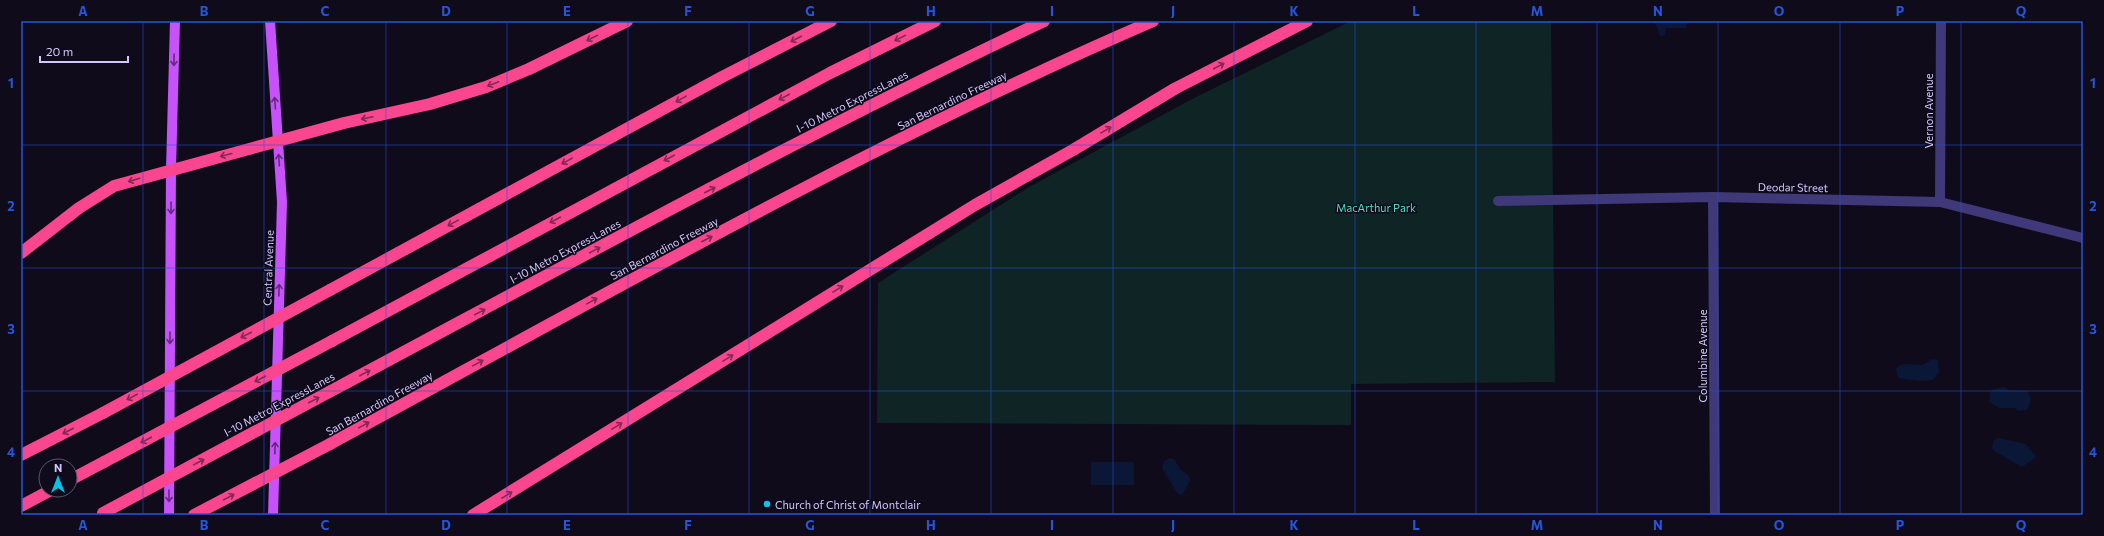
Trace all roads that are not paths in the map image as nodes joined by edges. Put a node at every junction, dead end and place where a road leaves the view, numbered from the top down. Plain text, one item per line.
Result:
1 (175, 21) edge
2 (270, 21) edge
3 (627, 21) edge
4 (831, 21) edge
5 (935, 21) edge
6 (1044, 21) edge
7 (1154, 21) edge
8 (1307, 21) edge
9 (1941, 21) edge
10 (278, 142) junction
11 (171, 169) junction
12 (1713, 197) junction
13 (1498, 201) dead end
14 (1940, 202) junction
15 (2083, 238) edge
16 (21, 253) edge
17 (21, 455) edge
18 (78, 476) edge
19 (38, 497) edge
20 (21, 506) edge
21 (102, 514) edge
22 (169, 515) edge
23 (194, 515) edge
24 (273, 515) edge
25 (473, 515) edge
26 (1715, 515) edge

1 -> 11 main road
10 -> 2 main road, Central Avenue
3 -> 10 highway
4 -> 17 highway, bridge
5 -> 18 highway, bridge
21 -> 6 highway, I-10 Metro ExpressLanes, bridge
23 -> 7 highway, San Bernardino Freeway, bridge
25 -> 8 highway
9 - 14 street, Vernon Avenue
10 -> 11 highway
24 -> 10 main road, Central Avenue
11 -> 16 highway
11 -> 22 main road
12 - 13 street, Deodar Street
12 - 14 street, Deodar Street
12 - 26 street, Columbine Avenue
14 - 15 street, Deodar Street
19 - 20 highway

